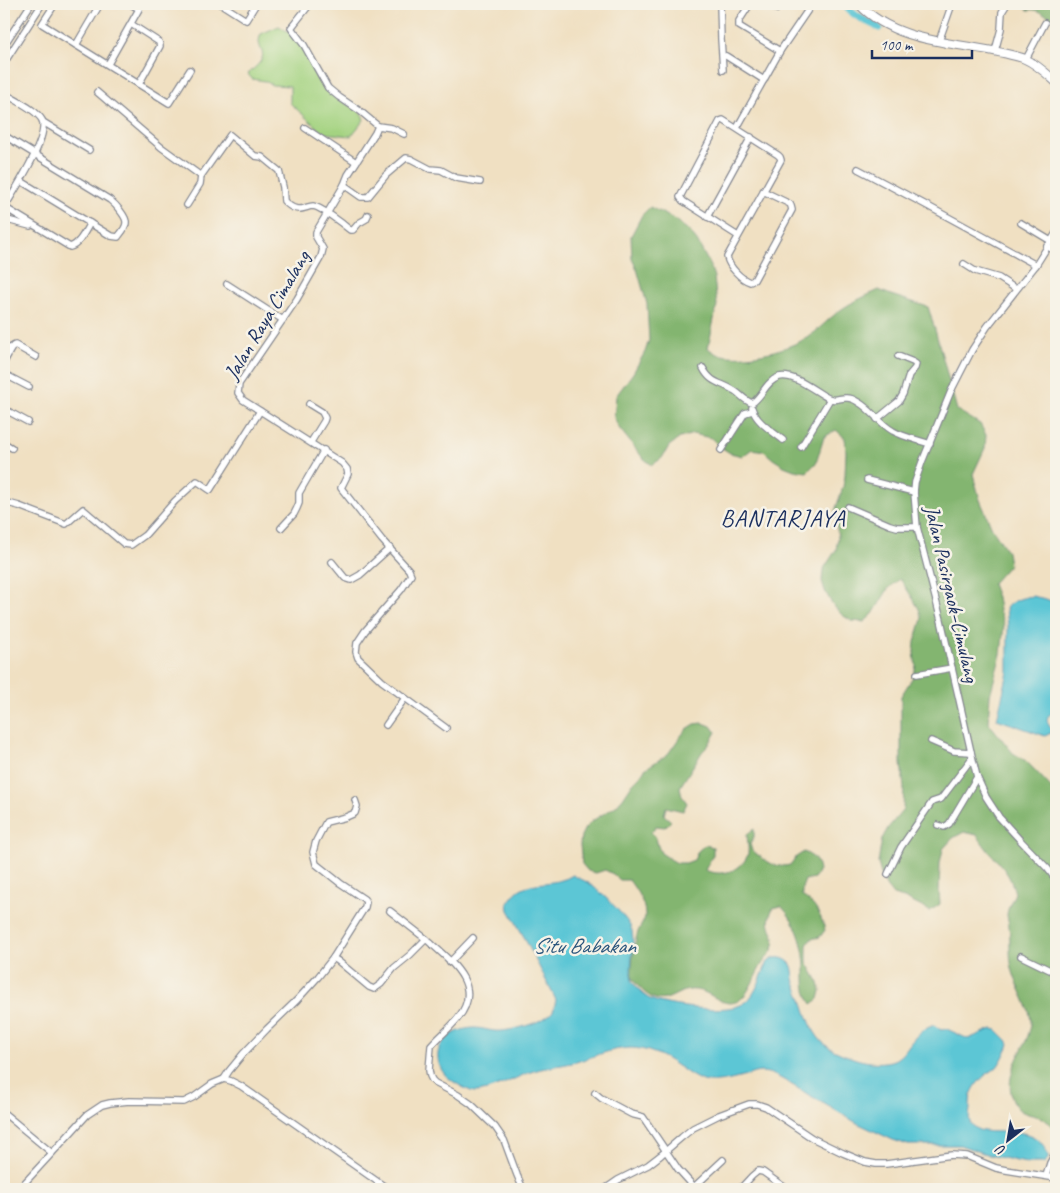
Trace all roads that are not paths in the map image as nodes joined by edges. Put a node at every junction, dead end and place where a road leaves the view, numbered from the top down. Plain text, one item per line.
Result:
1 (31, 4) edge
2 (42, 4) edge
3 (55, 4) edge
4 (100, 4) edge
5 (131, 4) edge
6 (221, 4) edge
7 (256, 4) edge
8 (310, 4) edge
9 (720, 4) edge
10 (750, 4) edge
11 (769, 4) edge
12 (812, 4) edge
13 (859, 4) edge
14 (952, 4) edge
15 (1007, 4) edge
16 (777, 9) dead end
17 (19, 22) junction
18 (1045, 23) dead end
19 (131, 24) junction
20 (28, 27) junction
21 (939, 42) junction
22 (4, 45) edge
23 (76, 45) junction
24 (780, 51) junction
25 (995, 51) junction
26 (726, 56) dead end
27 (1026, 59) junction
28 (4, 63) edge
29 (108, 64) junction
30 (190, 70) dead end
31 (723, 70) dead end
32 (764, 80) junction
33 (1056, 82) edge
34 (139, 84) junction
35 (97, 92) dead end
36 (4, 93) edge
37 (43, 122) junction
38 (378, 126) junction
39 (305, 128) dead end
40 (737, 128) junction
41 (404, 134) dead end
42 (5, 136) edge
43 (751, 137) junction
44 (89, 150) dead end
45 (35, 154) junction
46 (356, 162) junction
47 (858, 169) dead end
48 (201, 176) junction
49 (21, 181) junction
50 (480, 182) dead end
51 (344, 185) junction
52 (763, 190) junction
53 (187, 205) dead end
54 (4, 208) edge
55 (328, 214) junction
56 (368, 215) dead end
57 (708, 217) junction
58 (4, 218) edge
59 (90, 223) junction
60 (1021, 223) dead end
61 (36, 227) junction
62 (1056, 233) edge
63 (738, 236) junction
64 (1049, 243) junction
65 (1056, 252) edge
66 (964, 264) dead end
67 (1036, 265) junction
68 (227, 284) dead end
69 (1016, 289) junction
70 (283, 320) junction
71 (4, 346) edge
72 (10, 349) junction
73 (898, 356) dead end
74 (36, 357) dead end
75 (4, 362) edge
76 (703, 368) dead end
77 (4, 374) edge
78 (29, 387) dead end
79 (830, 399) junction
80 (752, 403) junction
81 (309, 404) dead end
82 (4, 409) edge
83 (752, 410) junction
84 (260, 411) junction
85 (877, 420) junction
86 (28, 422) dead end
87 (783, 440) dead end
88 (311, 442) junction
89 (4, 443) edge
90 (930, 444) junction
91 (801, 447) dead end
92 (12, 448) dead end
93 (324, 450) junction
94 (722, 450) dead end
95 (867, 480) dead end
96 (914, 492) junction
97 (4, 502) edge
98 (848, 507) dead end
99 (916, 527) junction
100 (281, 528) dead end
101 (390, 548) junction
102 (332, 562) dead end
103 (952, 668) junction
104 (917, 674) dead end
105 (405, 698) junction
106 (386, 725) dead end
107 (446, 728) dead end
108 (931, 741) dead end
109 (971, 755) junction
110 (977, 776) junction
111 (355, 800) dead end
112 (938, 825) dead end
113 (888, 874) dead end
114 (1056, 882) edge
115 (390, 911) dead end
116 (474, 938) dead end
117 (426, 940) junction
118 (1022, 956) dead end
119 (332, 958) junction
120 (450, 962) junction
121 (1056, 973) edge
122 (224, 1080) junction
123 (595, 1093) dead end
124 (5, 1114) dead end
125 (667, 1151) junction
126 (1056, 1152) edge
127 (52, 1153) junction
128 (723, 1160) dead end
129 (1046, 1174) junction
130 (1056, 1178) edge
131 (784, 1187) dead end
132 (695, 1188) edge
133 (19, 1189) edge
134 (388, 1189) edge
135 (523, 1189) edge
136 (605, 1189) edge
137 (740, 1189) edge

1 - 17 street
2 - 20 street
3 - 23 street
4 - 23 street
5 - 19 street
6 - 7 street
8 - 38 street
9 - 31 street
10 - 24 street
11 - 16 street
12 - 24 street
13 - 21 main road
14 - 21 street
15 - 25 street
17 - 20 street
17 - 22 street
18 - 27 street
19 - 29 street
19 - 34 street
20 - 28 street
21 - 25 main road
23 - 29 street
24 - 32 street
25 - 27 main road
26 - 32 street
27 - 33 main road
29 - 34 street
30 - 34 street
32 - 40 street
35 - 48 street
36 - 37 street
37 - 44 street
37 - 45 street
38 - 41 street
38 - 46 street, Jalan Raya Cimalang
39 - 46 street
40 - 43 street
40 - 57 street
42 - 45 street
43 - 52 street
43 - 57 street
45 - 49 street
45 - 59 street
46 - 51 street, Jalan Raya Cimalang
47 - 67 street
48 - 53 street
48 - 55 street
49 - 54 street
49 - 59 street
50 - 51 street
51 - 55 street, Jalan Raya Cimalang
52 - 63 street
52 - 63 street
54 - 61 street
55 - 56 street
55 - 70 street, Jalan Raya Cimalang
57 - 63 street
58 - 61 street
59 - 61 street
60 - 64 street
62 - 64 street, Jalan Pasirgaok–Cimulang
64 - 65 street
64 - 67 street, Jalan Pasirgaok–Cimulang
66 - 69 street
67 - 69 street, Jalan Pasirgaok–Cimulang
68 - 70 street
69 - 90 street, Jalan Pasirgaok–Cimulang
70 - 84 street, Jalan Raya Cimalang
71 - 72 street
72 - 74 street
72 - 75 street
73 - 85 street
76 - 80 street
77 - 78 street
79 - 80 street
79 - 85 street
79 - 91 street
80 - 83 street
81 - 88 street
82 - 86 street
83 - 87 street
83 - 94 street
84 - 88 street, Jalan Raya Cimalang
84 - 97 street
85 - 90 street
88 - 93 street, Jalan Raya Cimalang
89 - 92 street
90 - 96 street, Jalan Pasirgaok–Cimulang
93 - 100 street
93 - 101 street, Jalan Raya Cimalang
95 - 96 street
96 - 99 street, Jalan Pasirgaok–Cimulang
98 - 99 street
99 - 103 street, Jalan Pasirgaok–Cimulang
101 - 102 street
101 - 105 street
103 - 104 street
103 - 109 street, Jalan Pasirgaok–Cimulang
105 - 106 street
105 - 107 street
108 - 109 street
109 - 110 street, Jalan Pasirgaok–Cimulang
109 - 113 street
110 - 112 street
110 - 114 street, Jalan Pasirgaok–Cimulang
111 - 119 street
115 - 117 street
116 - 120 street
117 - 119 street
117 - 120 street
118 - 121 street
119 - 122 street
120 - 135 street
122 - 127 street
122 - 134 street
123 - 125 street
124 - 127 street
125 - 129 street
125 - 132 street
125 - 136 street
126 - 129 street
127 - 133 street
128 - 132 street
129 - 130 street
131 - 137 street

